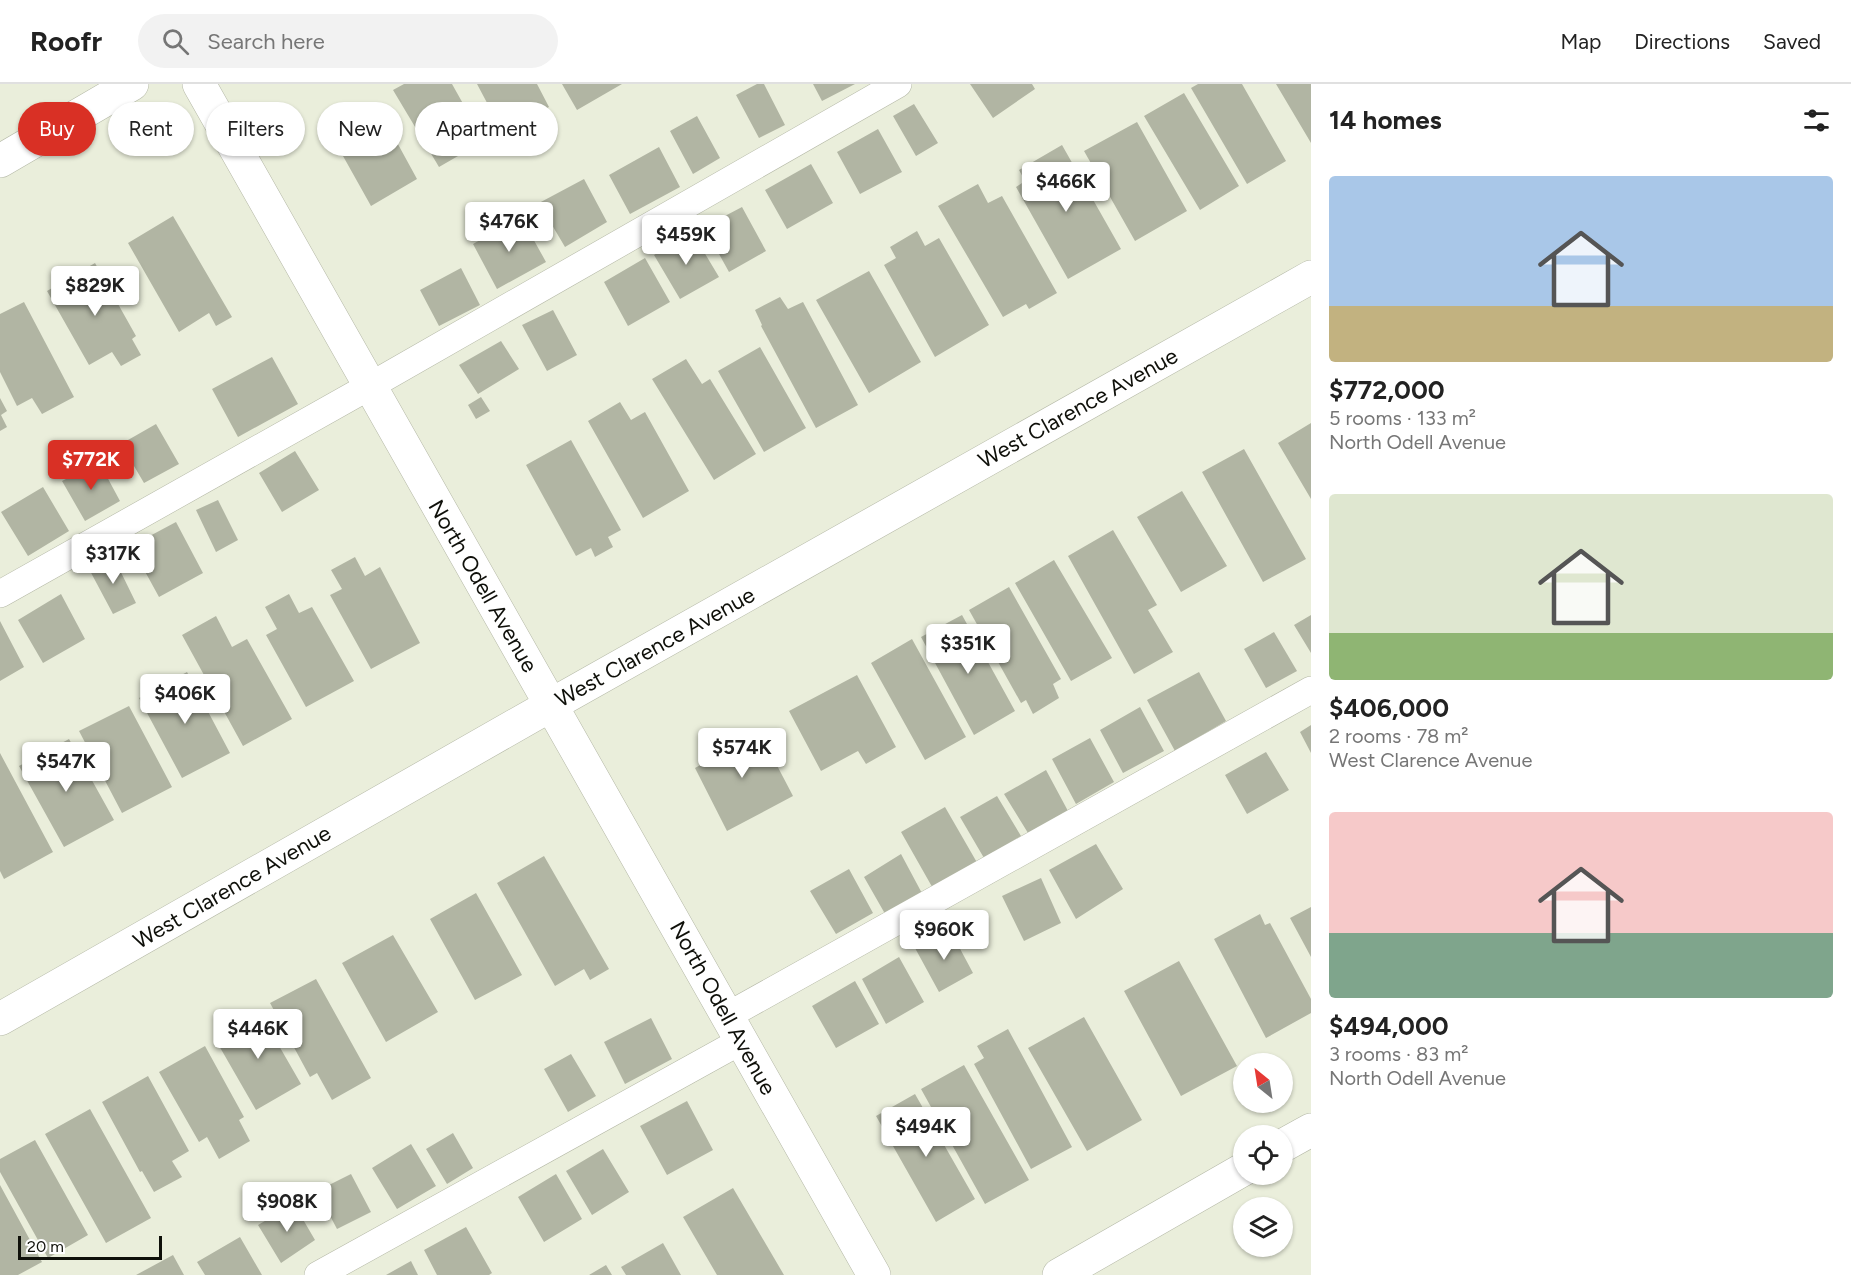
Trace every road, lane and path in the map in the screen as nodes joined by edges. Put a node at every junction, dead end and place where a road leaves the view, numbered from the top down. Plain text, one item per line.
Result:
1 (132, 84) edge
2 (199, 84) edge
3 (898, 84) edge
4 (0, 160) edge
5 (1311, 277) edge
6 (370, 386) junction
7 (0, 594) edge
8 (1311, 690) edge
9 (551, 705) junction
10 (0, 1019) edge
11 (734, 1029) junction
12 (1311, 1130) edge
13 (1293, 1140) edge
14 (1233, 1175) edge
15 (318, 1275) edge
16 (874, 1275) edge
17 (1059, 1275) edge

1 - 4 street
2 - 6 street, North Odell Avenue
3 - 6 lane
5 - 9 street, West Clarence Avenue
6 - 7 lane
6 - 9 street, North Odell Avenue
8 - 11 lane
9 - 10 street, West Clarence Avenue
9 - 11 street, North Odell Avenue
11 - 15 lane
11 - 16 street, North Odell Avenue
12 - 13 street
14 - 17 street

